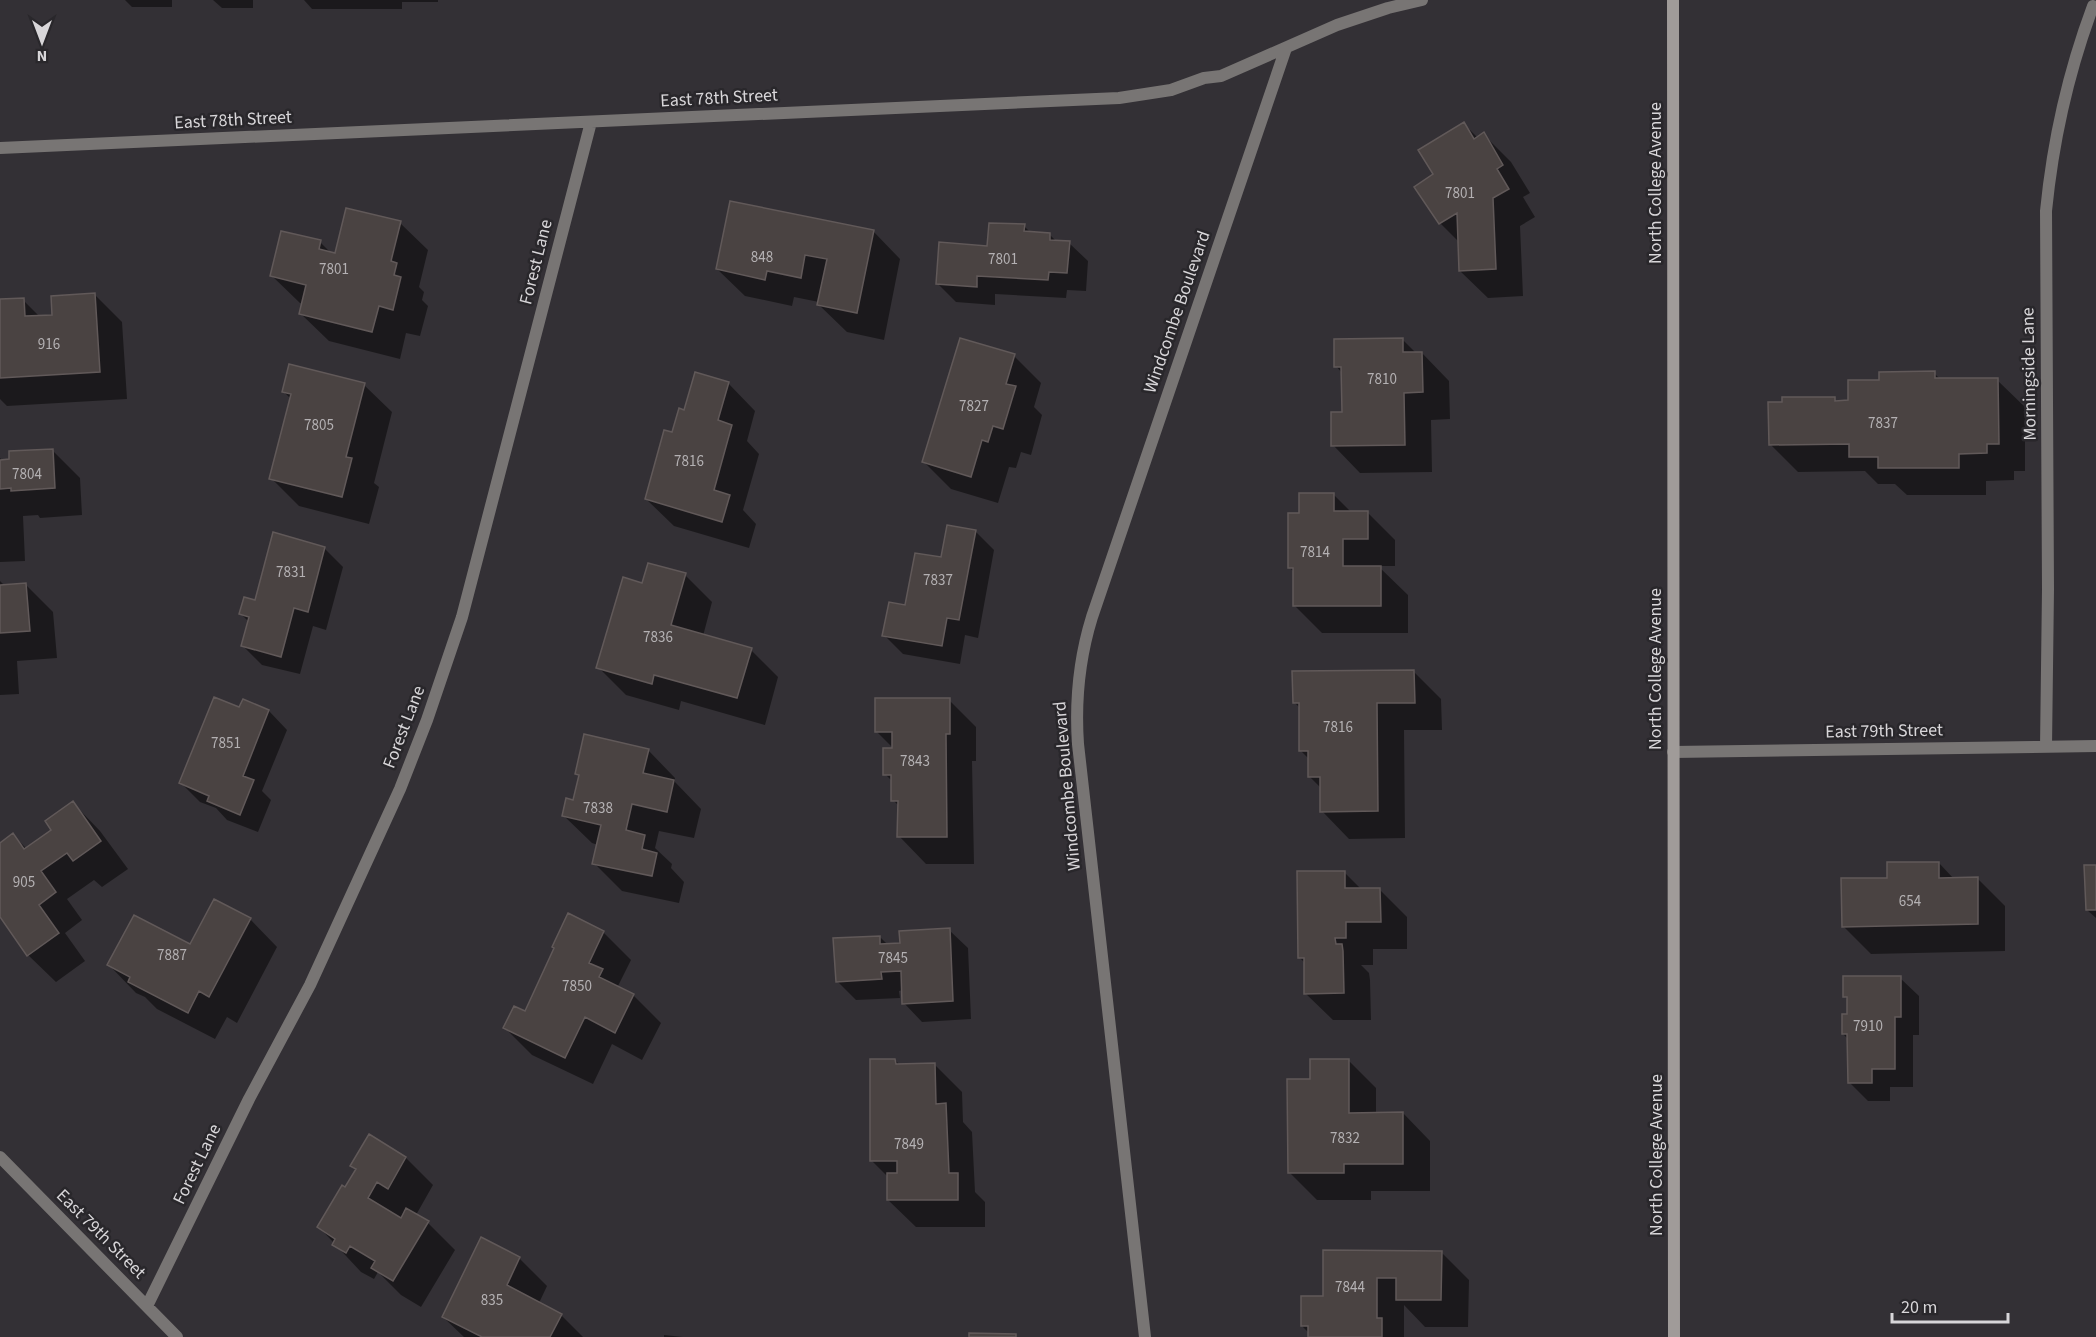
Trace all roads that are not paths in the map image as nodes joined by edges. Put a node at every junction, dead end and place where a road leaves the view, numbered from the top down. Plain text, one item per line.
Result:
1 (1422, 0) edge
2 (1673, 0) edge
3 (2093, 6) dead end
4 (1286, 48) junction
5 (591, 122) junction
6 (0, 148) edge
7 (2096, 746) edge
8 (2046, 747) junction
9 (1673, 752) junction
10 (0, 1157) edge
11 (147, 1306) junction
12 (177, 1337) edge
13 (1145, 1337) edge
14 (1674, 1337) edge

1 - 4 street, East 78th Street
2 - 9 main road, North College Avenue
3 - 8 street, Morningside Lane
4 - 5 street, East 78th Street
4 - 13 street, Windcombe Boulevard
5 - 6 street, East 78th Street
5 - 11 street, Forest Lane
7 - 8 street, East 79th Street
8 - 9 street, East 79th Street
9 - 14 main road, North College Avenue
10 - 11 street, East 79th Street
11 - 12 street, East 79th Street

